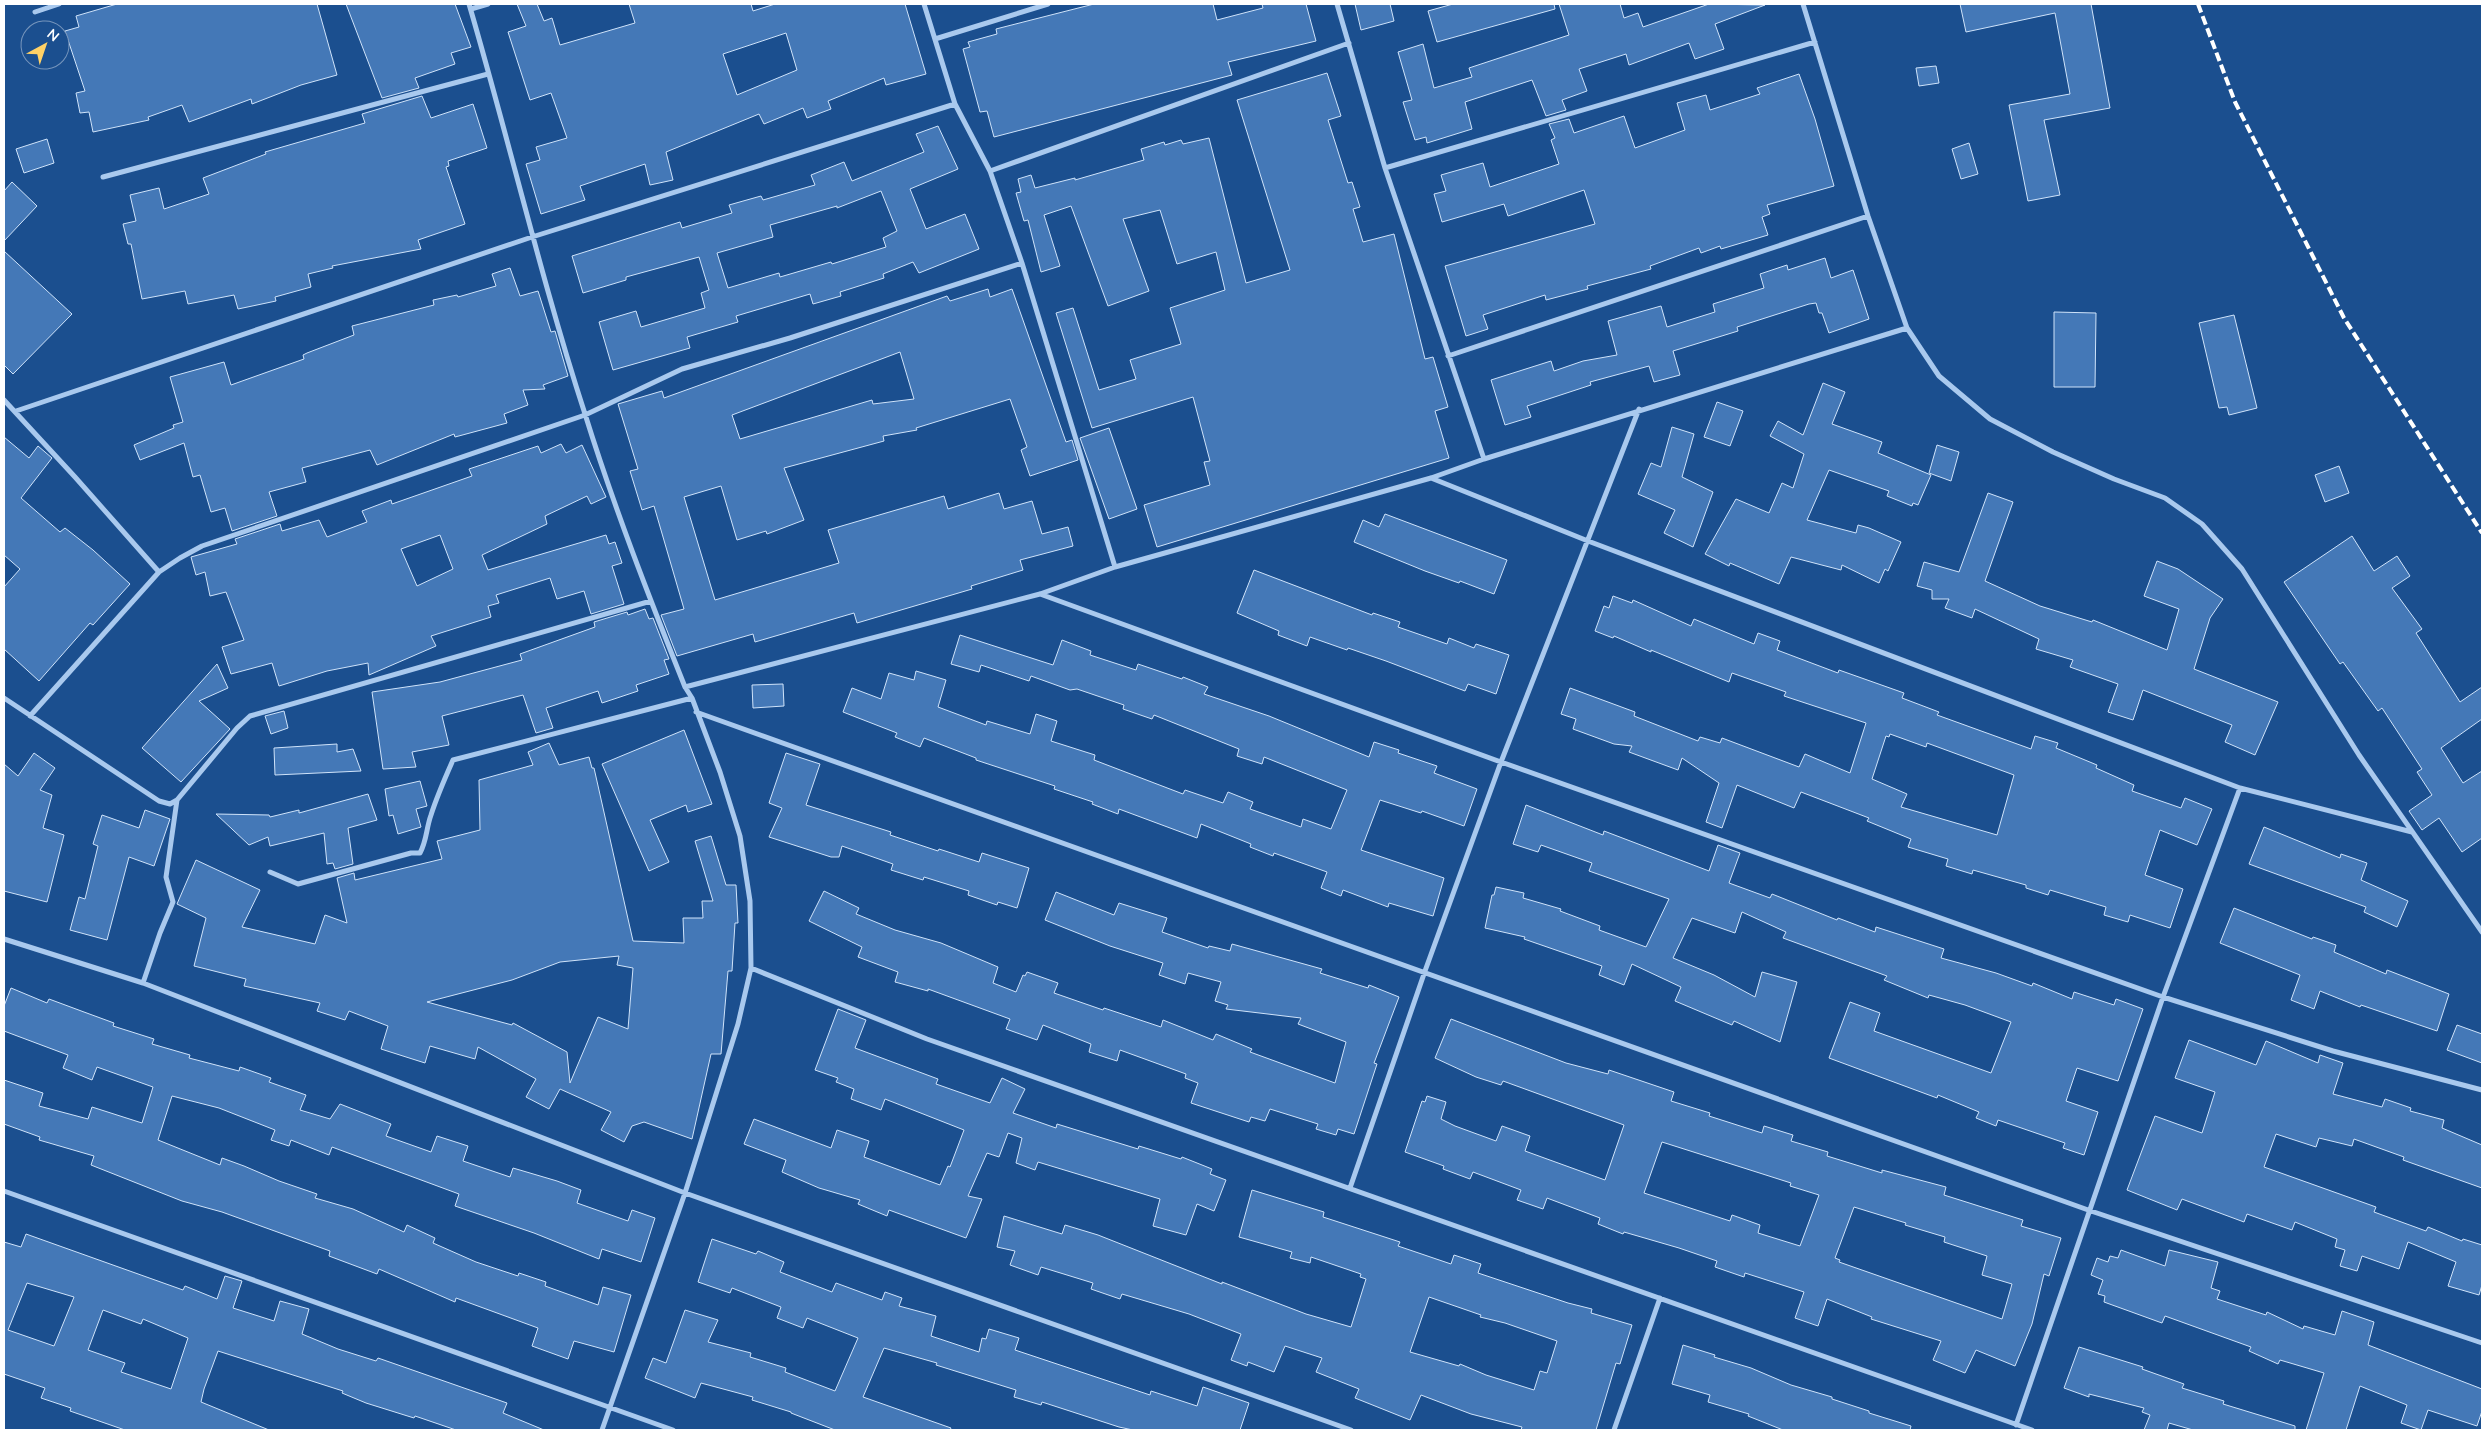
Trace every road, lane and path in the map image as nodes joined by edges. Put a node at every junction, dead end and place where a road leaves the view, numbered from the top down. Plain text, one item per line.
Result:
1 (59, 4) edge
2 (484, 4) edge
3 (488, 4) edge
4 (924, 4) edge
5 (1048, 4) edge
6 (1337, 4) edge
7 (1803, 4) edge
8 (470, 6) edge
9 (35, 12) dead end
10 (935, 39) junction
11 (1815, 42) junction
12 (1348, 43) junction
13 (488, 74) junction
14 (955, 104) junction
15 (1385, 168) junction
16 (990, 171) junction
17 (103, 177) dead end
18 (1868, 216) junction
19 (532, 237) junction
20 (1022, 263) junction
21 (1907, 328) junction
22 (1448, 356) junction
23 (4, 400) edge
24 (1638, 409) junction
25 (16, 411) junction
26 (585, 415) junction
27 (1484, 459) junction
28 (1431, 478) junction
29 (1588, 541) junction
30 (1115, 567) junction
31 (159, 572) junction
32 (1040, 594) junction
33 (651, 601) junction
34 (685, 687) junction
35 (4, 698) edge
36 (692, 698) junction
37 (696, 712) junction
38 (30, 716) junction
39 (1501, 762) junction
40 (2240, 788) junction
41 (177, 800) junction
42 (2413, 832) junction
43 (270, 872) dead end
44 (2482, 932) edge
45 (4, 939) edge
46 (750, 968) junction
47 (1425, 971) junction
48 (144, 983) junction
49 (2163, 997) junction
50 (2482, 1090) edge
51 (1350, 1188) junction
52 (4, 1192) edge
53 (685, 1193) junction
54 (2091, 1211) junction
55 (1660, 1298) junction
56 (2482, 1343) edge
57 (610, 1408) junction
58 (2016, 1425) junction
59 (602, 1430) edge
60 (673, 1430) edge
61 (1351, 1430) edge
62 (1614, 1430) edge
63 (2032, 1430) edge

1 - 9 street
2 - 8 street
3 - 8 street
4 - 10 street
5 - 10 street
6 - 12 street
7 - 11 street
8 - 13 street
10 - 14 street
11 - 15 street
11 - 18 street
12 - 15 street
12 - 16 street
13 - 17 street
13 - 19 street
14 - 16 street
14 - 19 street
15 - 22 street
16 - 20 street
18 - 21 street
18 - 22 street
19 - 25 street
19 - 26 street
20 - 26 street
20 - 30 street
21 - 24 street
21 - 42 street
22 - 27 street
23 - 25 street
24 - 27 street
24 - 29 street
25 - 31 street
26 - 31 street
26 - 33 street
27 - 28 street
28 - 29 street
28 - 30 street
29 - 39 street
29 - 40 street
30 - 32 street
31 - 38 street
32 - 34 street
32 - 39 street
33 - 34 street
33 - 41 street
34 - 36 street
35 - 38 street
36 - 37 street
36 - 43 street
37 - 46 street
37 - 47 street
38 - 41 street
39 - 47 street
39 - 49 street
40 - 42 street
40 - 49 street
41 - 48 street
42 - 44 street
45 - 48 street
46 - 51 street
46 - 53 street
47 - 51 street
47 - 54 street
48 - 53 street
49 - 50 street
49 - 54 street
51 - 55 street
52 - 57 street
53 - 57 street
53 - 61 street
54 - 56 street
54 - 58 street
55 - 58 street
55 - 62 street
57 - 59 street
57 - 60 street
58 - 63 street

